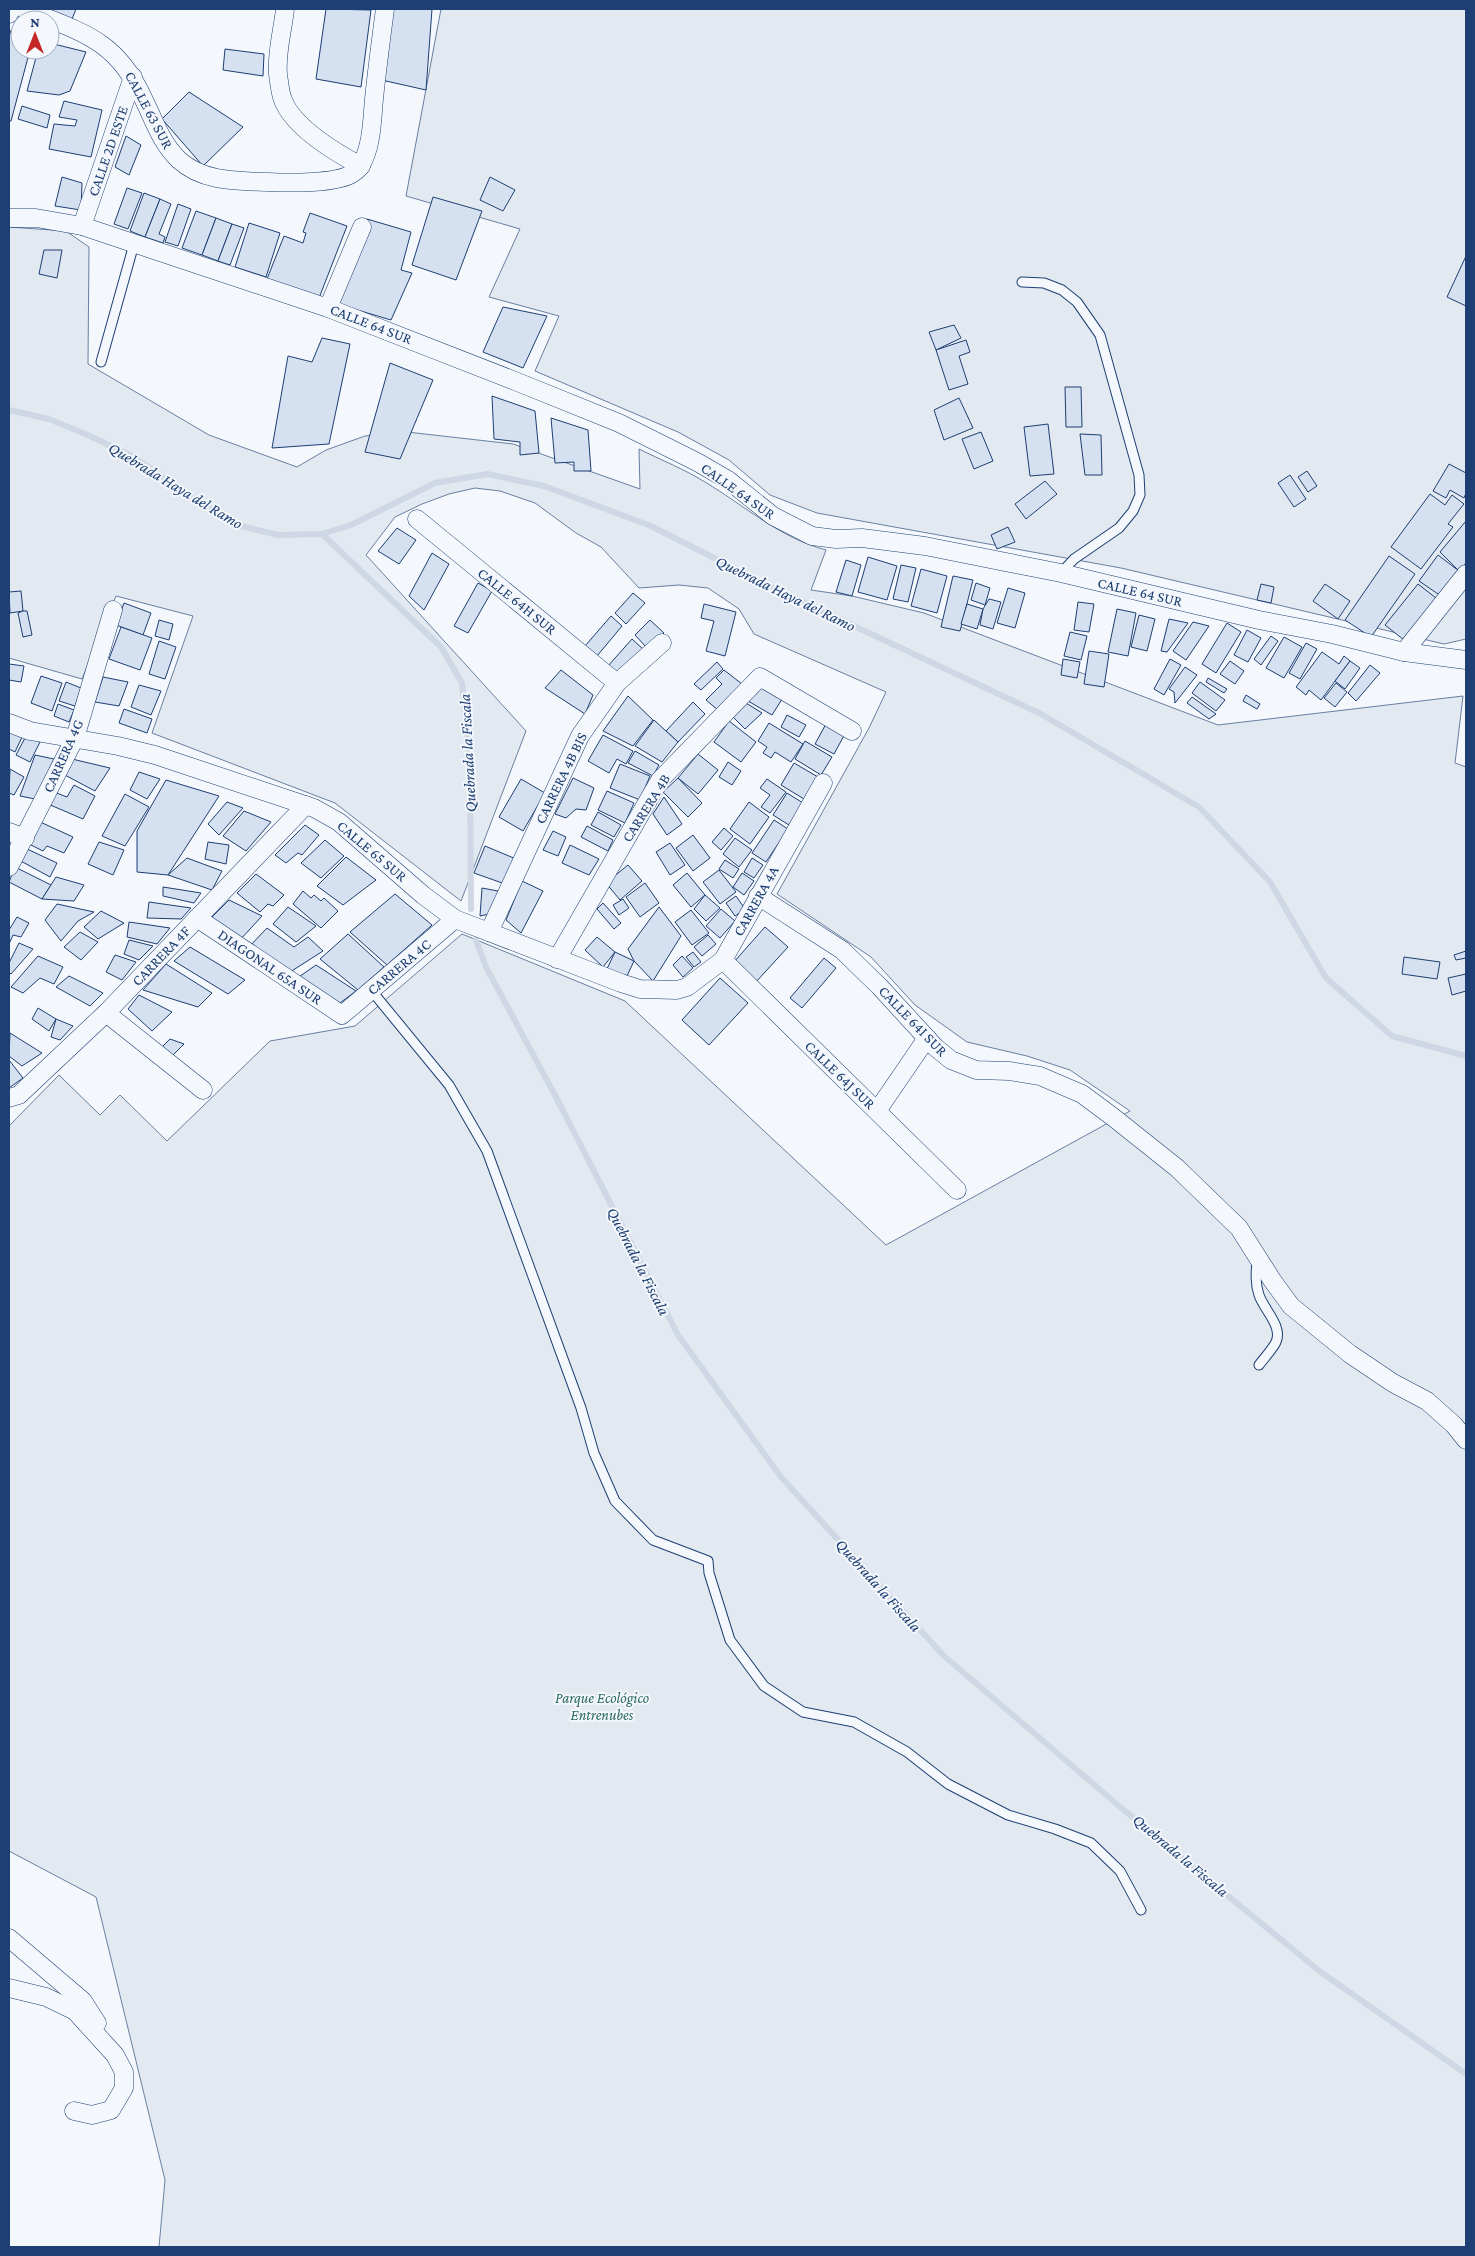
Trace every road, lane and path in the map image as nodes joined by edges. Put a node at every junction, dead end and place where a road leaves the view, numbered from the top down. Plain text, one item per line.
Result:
1 (11, 9) edge
2 (24, 9) edge
3 (285, 9) edge
4 (385, 9) edge
5 (9, 14) edge
6 (133, 76) junction
7 (361, 166) junction
8 (9, 218) edge
9 (82, 226) junction
10 (362, 227) dead end
11 (134, 244) junction
12 (1022, 282) dead end
13 (328, 308) junction
14 (101, 362) dead end
15 (417, 519) dead end
16 (1061, 573) junction
17 (1466, 574) edge
18 (113, 610) dead end
19 (662, 643) dead end
20 (1404, 652) junction
21 (1466, 660) edge
22 (617, 683) junction
23 (9, 723) edge
24 (852, 730) dead end
25 (75, 738) junction
26 (823, 783) dead end
27 (306, 805) junction
28 (17, 835) edge
29 (9, 867) edge
30 (758, 896) junction
31 (197, 918) junction
32 (455, 919) junction
33 (489, 932) junction
34 (558, 959) junction
35 (723, 960) junction
36 (371, 990) junction
37 (665, 991) joint
38 (106, 1013) junction
39 (342, 1015) joint
40 (927, 1038) junction
41 (203, 1090) dead end
42 (9, 1098) edge
43 (877, 1111) junction
44 (957, 1190) dead end
45 (1257, 1257) junction
46 (1259, 1365) dead end
47 (1466, 1440) edge
48 (1141, 1910) dead end
49 (9, 1938) edge
50 (9, 1988) edge
51 (100, 2038) junction
52 (74, 2111) dead end

1 - 5 street
2 - 6 street, CALLE 63 SUR
3 - 7 street
4 - 7 street
6 - 7 street, CALLE 63 SUR
6 - 9 street, CALLE 2D ESTE
8 - 9 street, CALLE 64 SUR
9 - 11 street, CALLE 64 SUR
10 - 13 street
11 - 13 street, CALLE 64 SUR
11 - 14 lane
12 - 16 lane
13 - 16 street, CALLE 64 SUR
15 - 22 street, CALLE 64H SUR
16 - 20 street, CALLE 64 SUR
17 - 20 street
18 - 25 street, CARRERA 4G
19 - 22 street, CARRERA 4B BIS
20 - 21 street, CALLE 64 SUR
22 - 33 street, CARRERA 4B BIS
23 - 25 street, CALLE 65 SUR
24 - 34 street, CARRERA 4B
25 - 27 street, CALLE 65 SUR
25 - 28 street, CARRERA 4G
26 - 30 street, CARRERA 4A
27 - 31 street, CARRERA 4F
27 - 32 street, CALLE 65 SUR
28 - 29 street, CARRERA 4G
30 - 35 street, CARRERA 4A
30 - 40 street, CALLE 64I SUR
31 - 38 street, CARRERA 4F
31 - 39 street, DIAGONAL 65A SUR
32 - 33 street, CALLE 65 SUR
32 - 36 street, CARRERA 4C
33 - 34 street, CALLE 65 SUR
34 - 37 street, CALLE 65 SUR
35 - 37 street, CARRERA 4A
35 - 43 street, CALLE 64J SUR
36 - 39 street, CARRERA 4C
36 - 48 lane
38 - 41 street
38 - 42 street, CARRERA 4F
40 - 43 street
40 - 45 street, CALLE 64I SUR
43 - 44 street, CALLE 64J SUR
45 - 46 lane
45 - 47 street, CALLE 64I SUR
49 - 51 street
50 - 51 street
51 - 52 street

